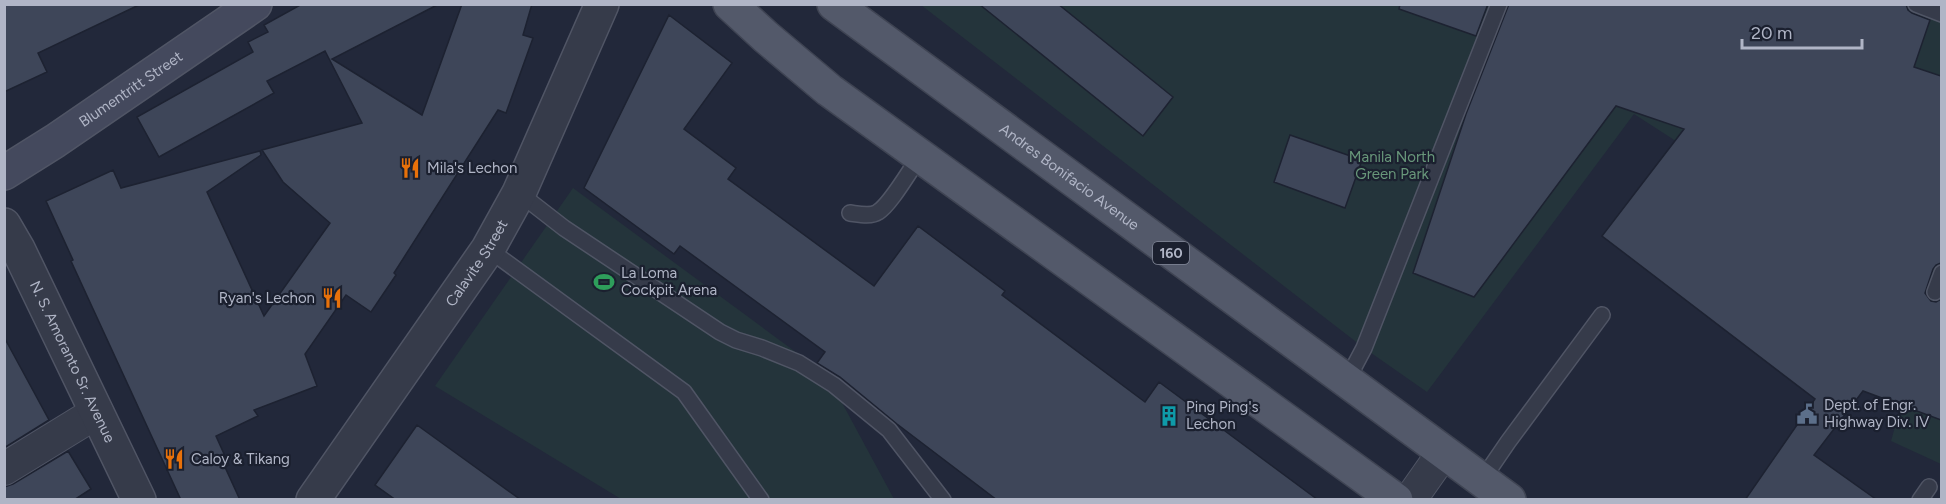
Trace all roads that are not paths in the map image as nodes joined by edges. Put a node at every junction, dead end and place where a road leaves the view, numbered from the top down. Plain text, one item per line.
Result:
1 (255, 4) edge
2 (602, 4) edge
3 (730, 4) edge
4 (834, 4) edge
5 (1499, 4) edge
6 (1916, 4) edge
7 (1941, 14) edge
8 (921, 155) junction
9 (4, 173) edge
10 (519, 193) junction
11 (850, 213) dead end
12 (4, 225) edge
13 (488, 249) junction
14 (1941, 273) edge
15 (1935, 292) dead end
16 (1602, 315) dead end
17 (1346, 382) junction
18 (97, 412) junction
19 (1443, 453) junction
20 (4, 469) edge
21 (1482, 480) junction
22 (139, 500) edge
23 (313, 500) edge
24 (761, 500) edge
25 (943, 500) edge
26 (1396, 500) edge
27 (1410, 500) edge
28 (1509, 500) edge

1 - 9 main road, Blumentritt Street
2 - 10 street, Calavite Street
3 - 8 main road
4 - 17 main road, Andres Bonifacio Avenue / 160
5 - 17 lane
6 - 7 lane
8 - 11 lane
8 - 26 main road
10 - 13 street, Calavite Street
10 - 25 lane
12 - 18 street, N. S. Amoranto Sr. Avenue
13 - 23 street, Calavite Street
13 - 24 lane
14 - 15 lane
16 - 21 lane
17 - 19 main road, Andres Bonifacio Avenue / 160
18 - 20 street
18 - 22 street, N. S. Amoranto Sr. Avenue
19 - 21 main road, Andres Bonifacio Avenue / 160
19 - 27 street
21 - 28 main road, Andres Bonifacio Avenue / 160

